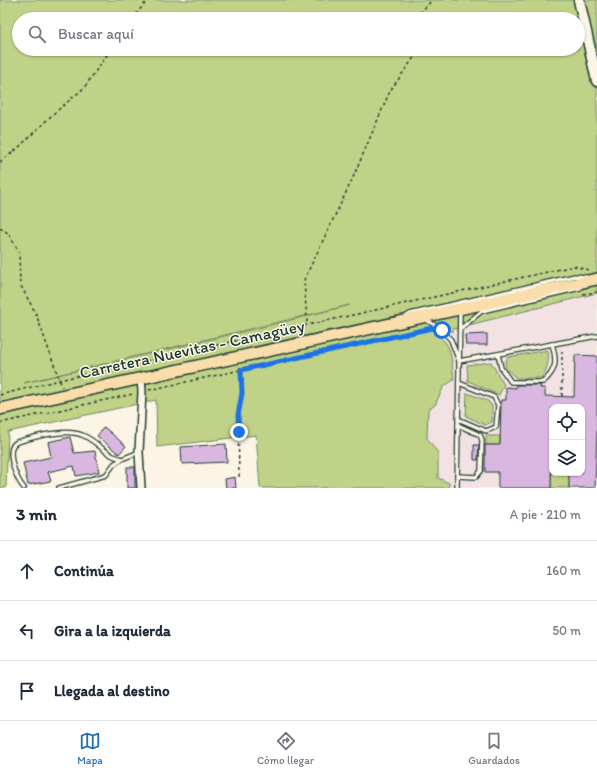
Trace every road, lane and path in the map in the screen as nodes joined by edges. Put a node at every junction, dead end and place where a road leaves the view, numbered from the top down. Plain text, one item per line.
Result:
1 (148, 0) edge
2 (432, 0) edge
3 (579, 0) edge
4 (138, 12) edge
5 (421, 12) edge
6 (582, 12) edge
7 (585, 27) edge
8 (106, 56) edge
9 (415, 56) edge
10 (597, 81) edge
11 (0, 162) edge
12 (0, 228) edge
13 (596, 277) edge
14 (495, 301) junction
15 (460, 309) junction
16 (482, 311) junction
17 (422, 317) junction
18 (392, 323) junction
19 (304, 326) junction
20 (460, 329) junction
21 (442, 330) junction
22 (597, 336) edge
23 (562, 342) junction
24 (296, 344) junction
25 (552, 344) junction
26 (498, 354) junction
27 (238, 357) junction
28 (459, 361) junction
29 (241, 370) junction
30 (141, 378) junction
31 (59, 380) junction
32 (459, 383) junction
33 (142, 392) junction
34 (64, 394) junction
35 (0, 395) edge
36 (562, 396) dead end
37 (0, 409) edge
38 (458, 419) junction
39 (0, 423) edge
40 (458, 425) junction
41 (139, 452) junction
42 (122, 459) junction
43 (457, 476) junction
44 (239, 477) dead end
45 (24, 488) edge
46 (59, 488) edge
47 (141, 488) edge
48 (457, 488) edge

1 - 4 path
2 - 5 path
3 - 6 main road
7 - 10 main road
8 - 11 path
9 - 19 path
12 - 31 path
13 - 14 highway, Carretera Nuevitas - Camagüey
13 - 16 lane
13 - 18 lane, Carretera Nuevitas - Camagüey
13 - 19 path
14 - 15 highway, Carretera Nuevitas - Camagüey
14 - 16 lane
15 - 17 highway, Carretera Nuevitas - Camagüey
15 - 20 lane
16 - 20 lane
17 - 18 highway, Carretera Nuevitas - Camagüey
17 - 21 lane
18 - 24 highway, Carretera Nuevitas - Camagüey
19 - 24 path
19 - 31 path
20 - 28 lane
21 - 28 lane
21 - 29 path
22 - 23 lane
23 - 25 lane
23 - 36 path
24 - 27 highway, Carretera Nuevitas - Camagüey
25 - 26 lane
25 - 26 lane
26 - 28 lane
27 - 29 path
27 - 30 highway, Carretera Nuevitas - Camagüey
28 - 32 lane
29 - 33 path
29 - 44 path
30 - 33 street
30 - 34 highway, Carretera Nuevitas - Camagüey
31 - 34 path
31 - 35 path
32 - 38 lane
32 - 38 lane
33 - 39 path
33 - 41 street
34 - 37 highway, Carretera Nuevitas - Camagüey
38 - 40 lane
40 - 43 lane
40 - 43 lane
41 - 42 lane
41 - 47 street
42 - 45 lane
42 - 46 lane
43 - 48 lane

